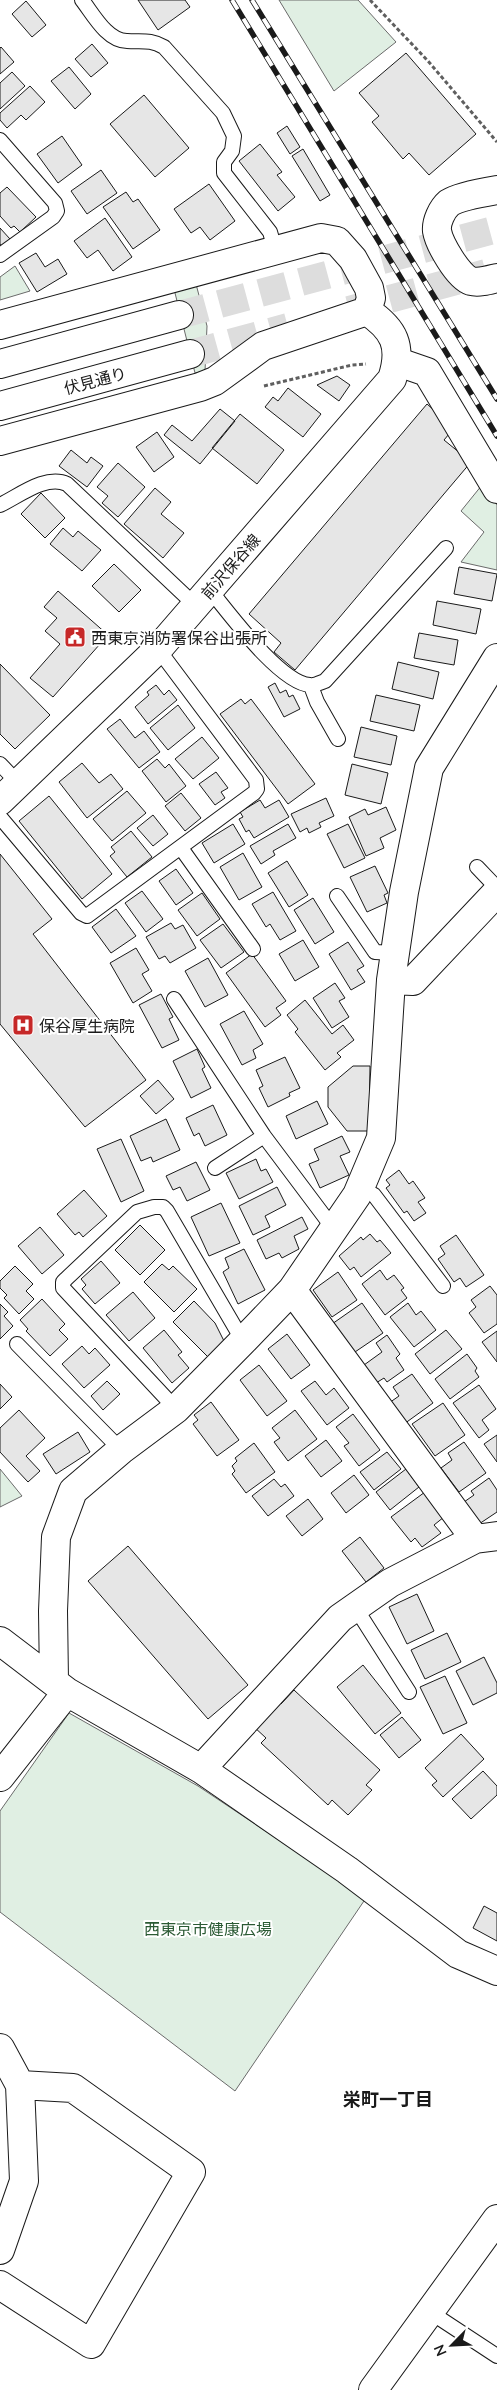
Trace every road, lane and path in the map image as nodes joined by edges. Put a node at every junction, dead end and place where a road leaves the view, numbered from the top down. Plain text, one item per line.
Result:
1 (82, 0) edge
2 (370, 0) edge
3 (0, 140) edge
4 (497, 142) edge
5 (497, 190) edge
6 (275, 249) junction
7 (0, 254) edge
8 (497, 278) edge
9 (367, 311) junction
10 (180, 315) tunnel mouth
11 (0, 325) edge
12 (190, 354) tunnel mouth
13 (398, 362) junction
14 (0, 364) edge
15 (264, 386) dead end
16 (0, 406) edge
17 (0, 441) edge
18 (497, 489) edge
19 (0, 505) edge
20 (446, 548) dead end
21 (203, 598) junction
22 (158, 649) junction
23 (497, 658) edge
24 (311, 686) junction
25 (338, 739) dead end
26 (0, 764) edge
27 (10, 792) edge
28 (0, 817) edge
29 (181, 848) junction
30 (477, 867) dead end
31 (497, 888) edge
32 (497, 892) edge
33 (337, 896) dead end
34 (253, 949) dead end
35 (395, 953) junction
36 (391, 980) junction
37 (174, 999) dead end
38 (264, 1136) junction
39 (215, 1168) dead end
40 (360, 1188) junction
41 (333, 1228) junction
42 (442, 1286) dead end
43 (292, 1290) junction
44 (243, 1342) junction
45 (17, 1344) dead end
46 (176, 1409) junction
47 (121, 1450) junction
48 (486, 1537) edge
49 (355, 1607) junction
50 (0, 1641) edge
51 (61, 1687) junction
52 (409, 1692) dead end
53 (201, 1769) junction
54 (0, 1777) edge
55 (497, 1971) edge
56 (0, 2048) edge
57 (20, 2085) junction
58 (497, 2219) edge
59 (0, 2250) edge
60 (0, 2285) edge
61 (430, 2312) junction
62 (497, 2356) edge
63 (373, 2390) edge

1 - 6 lane
2 - 4 path
3 - 7 lane
5 - 8 street
6 - 9 street
6 - 11 street
9 - 13 street
9 - 17 street
10 - 14 street
12 - 16 street, 伏見通り
13 - 15 path
13 - 18 street
13 - 21 street, 前沢保谷線
19 - 21 lane
20 - 24 lane
21 - 22 street, 前沢保谷線
21 - 24 lane
22 - 27 street, 前沢保谷線
22 - 29 lane
23 - 35 street
24 - 25 lane
26 - 27 lane
28 - 29 lane
29 - 34 lane
30 - 31 lane
32 - 36 street
33 - 35 lane
35 - 36 street
36 - 40 street
37 - 38 lane
38 - 39 lane
38 - 41 lane
40 - 41 street
40 - 42 lane
41 - 43 street
43 - 44 street
43 - 48 street
44 - 46 street
44 - 46 lane
45 - 47 lane
46 - 47 street
47 - 51 street
48 - 49 street
49 - 52 lane
49 - 53 street
50 - 51 street
51 - 53 street
51 - 54 street
53 - 55 street
56 - 57 street
57 - 59 street
57 - 60 street
58 - 61 street
61 - 62 lane
61 - 63 street

